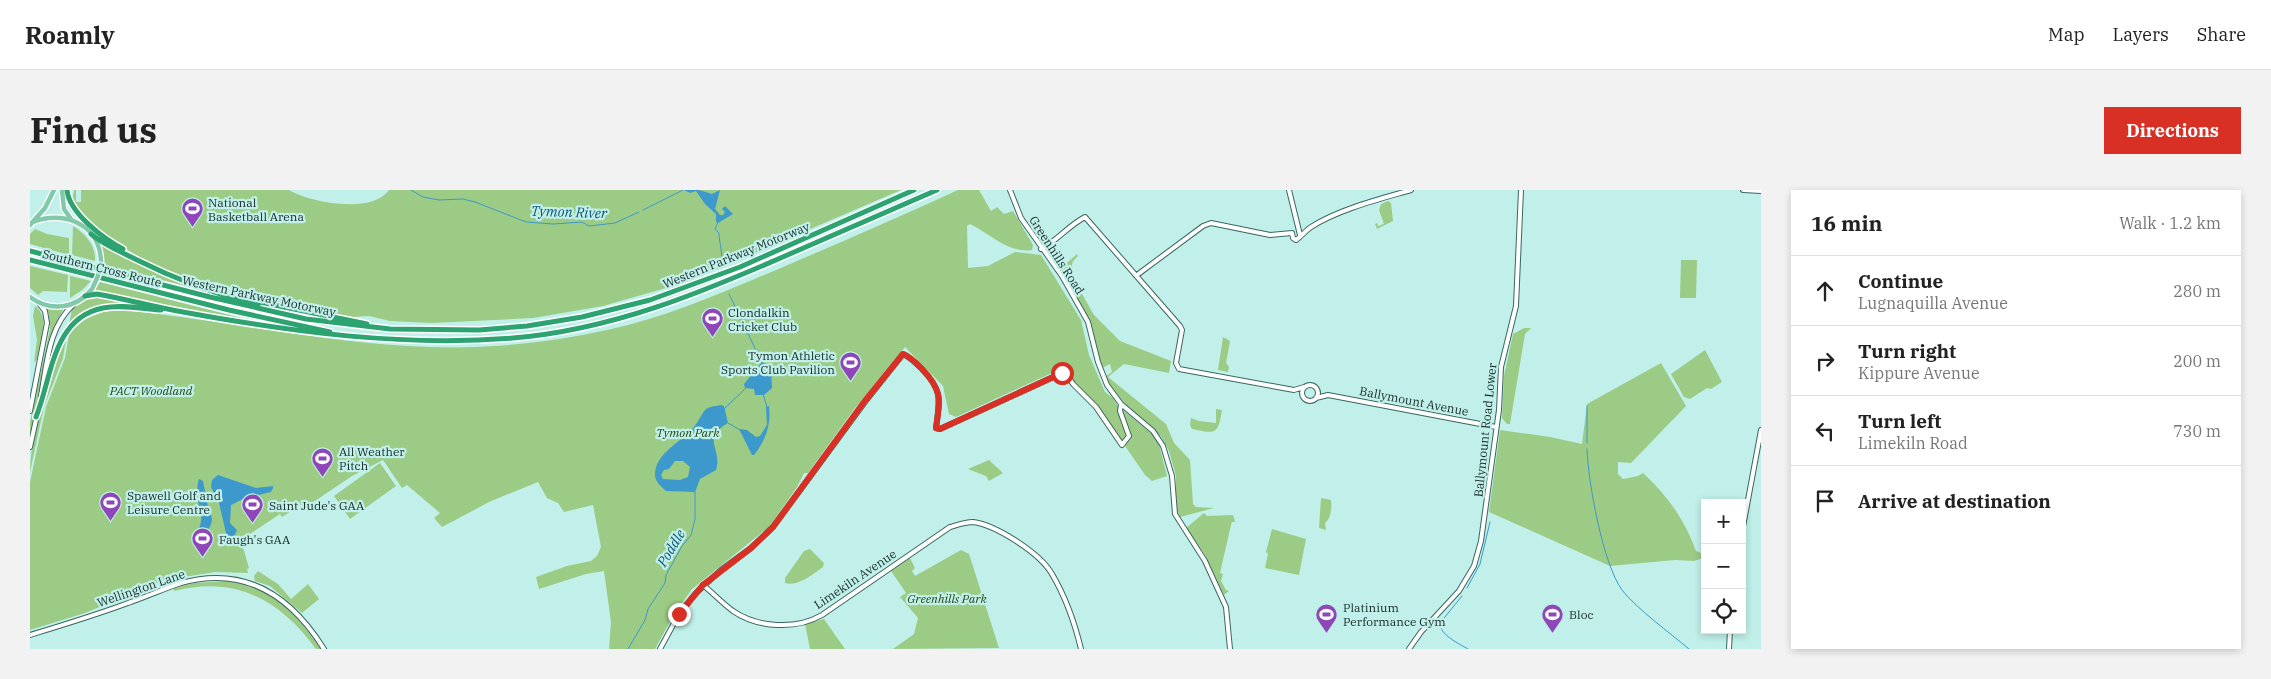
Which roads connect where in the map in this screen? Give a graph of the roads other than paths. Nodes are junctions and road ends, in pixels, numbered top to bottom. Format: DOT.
graph roads {
  1 [pos="54,190"];
  2 [pos="62,190"];
  3 [pos="67,190"];
  4 [pos="914,190"];
  5 [pos="936,190"];
  6 [pos="1010,190"];
  7 [pos="1289,190"];
  8 [pos="1411,190"];
  9 [pos="1521,190"];
  10 [pos="1744,190"];
  11 [pos="1761,191"];
  12 [pos="1295,218"];
  13 [pos="72,220"];
  14 [pos="31,224"];
  15 [pos="1311,226"];
  16 [pos="1292,233"];
  17 [pos="91,234"];
  18 [pos="1300,235"];
  19 [pos="1041,249"];
  20 [pos="30,251"];
  21 [pos="30,260"];
  22 [pos="150,266"];
  23 [pos="1137,275"];
  24 [pos="189,284"];
  25 [pos="85,296"];
  26 [pos="30,297"];
  27 [pos="38,302"];
  28 [pos="74,304"];
  29 [pos="182,312"];
  30 [pos="297,317"];
  31 [pos="390,329"];
  32 [pos="346,334"];
  33 [pos="1304,387"];
  34 [pos="1317,388"];
  35 [pos="1294,390"];
  36 [pos="1328,395"];
  37 [pos="1303,397"];
  38 [pos="1316,398"];
  39 [pos="1121,404"];
  40 [pos="30,411"];
  41 [pos="36,417"];
  42 [pos="1496,427"];
  43 [pos="1761,430"];
  44 [pos="30,447"];
  45 [pos="1746,511"];
  46 [pos="703,585"];
  47 [pos="1730,634"];
  48 [pos="30,635"];
  49 [pos="324,649"];
  50 [pos="660,649"];
  51 [pos="1081,649"];
  52 [pos="1230,649"];
  53 [pos="1409,649"];
  54 [pos="1729,649"];
  1 -- 14 [label="main road"];
  2 -- 13 [label="main road"];
  3 -- 22 [label="highway"];
  4 -- 31 [label="highway, Western Parkway Motorway"];
  5 -- 32 [label="highway, Western Parkway Motorway"];
  6 -- 19 [label="street, Greenhills Road"];
  7 -- 12 [label="street"];
  8 -- 15 [label="street"];
  9 -- 42 [label="street, Ballymount Road Lower"];
  10 -- 11 [label="street"];
  12 -- 15 [label="street"];
  12 -- 16 [label="street"];
  12 -- 18 [label="street"];
  13 -- 14 [label="main road"];
  13 -- 17 [label="main road"];
  15 -- 18 [label="street"];
  16 -- 18 [label="street"];
  16 -- 23 [label="street"];
  17 -- 22 [label="highway"];
  17 -- 25 [label="main road, bridge"];
  19 -- 23 [label="street"];
  19 -- 39 [label="street, Greenhills Road"];
  20 -- 30 [label="highway, Western Parkway Motorway"];
  21 -- 32 [label="highway, Southern Cross Route"];
  22 -- 24 [label="highway"];
  23 -- 35 [label="street"];
  24 -- 30 [label="highway"];
  24 -- 31 [label="highway"];
  25 -- 28 [label="main road"];
  25 -- 29 [label="highway"];
  26 -- 27 [label="main road"];
  27 -- 28 [label="main road"];
  27 -- 40 [label="street"];
  28 -- 41 [label="street"];
  29 -- 32 [label="highway"];
  29 -- 41 [label="highway"];
  30 -- 31 [label="highway, Western Parkway Motorway"];
  33 -- 34 [label="street"];
  33 -- 35 [label="street"];
  33 -- 37 [label="street"];
  34 -- 36 [label="street, Ballymount Avenue"];
  34 -- 38 [label="street"];
  35 -- 37 [label="street"];
  36 -- 38 [label="street, Ballymount Avenue"];
  36 -- 42 [label="street, Ballymount Avenue"];
  37 -- 38 [label="street"];
  39 -- 46 [label="street"];
  39 -- 52 [label="street, Greenhills Road"];
  41 -- 44 [label="street"];
  42 -- 53 [label="street, Ballymount Road Lower"];
  43 -- 45 [label="street"];
  46 -- 50 [label="street"];
  46 -- 51 [label="street, Limekiln Avenue"];
  47 -- 54 [label="street"];
  48 -- 49 [label="street, Wellington Lane"];
}
